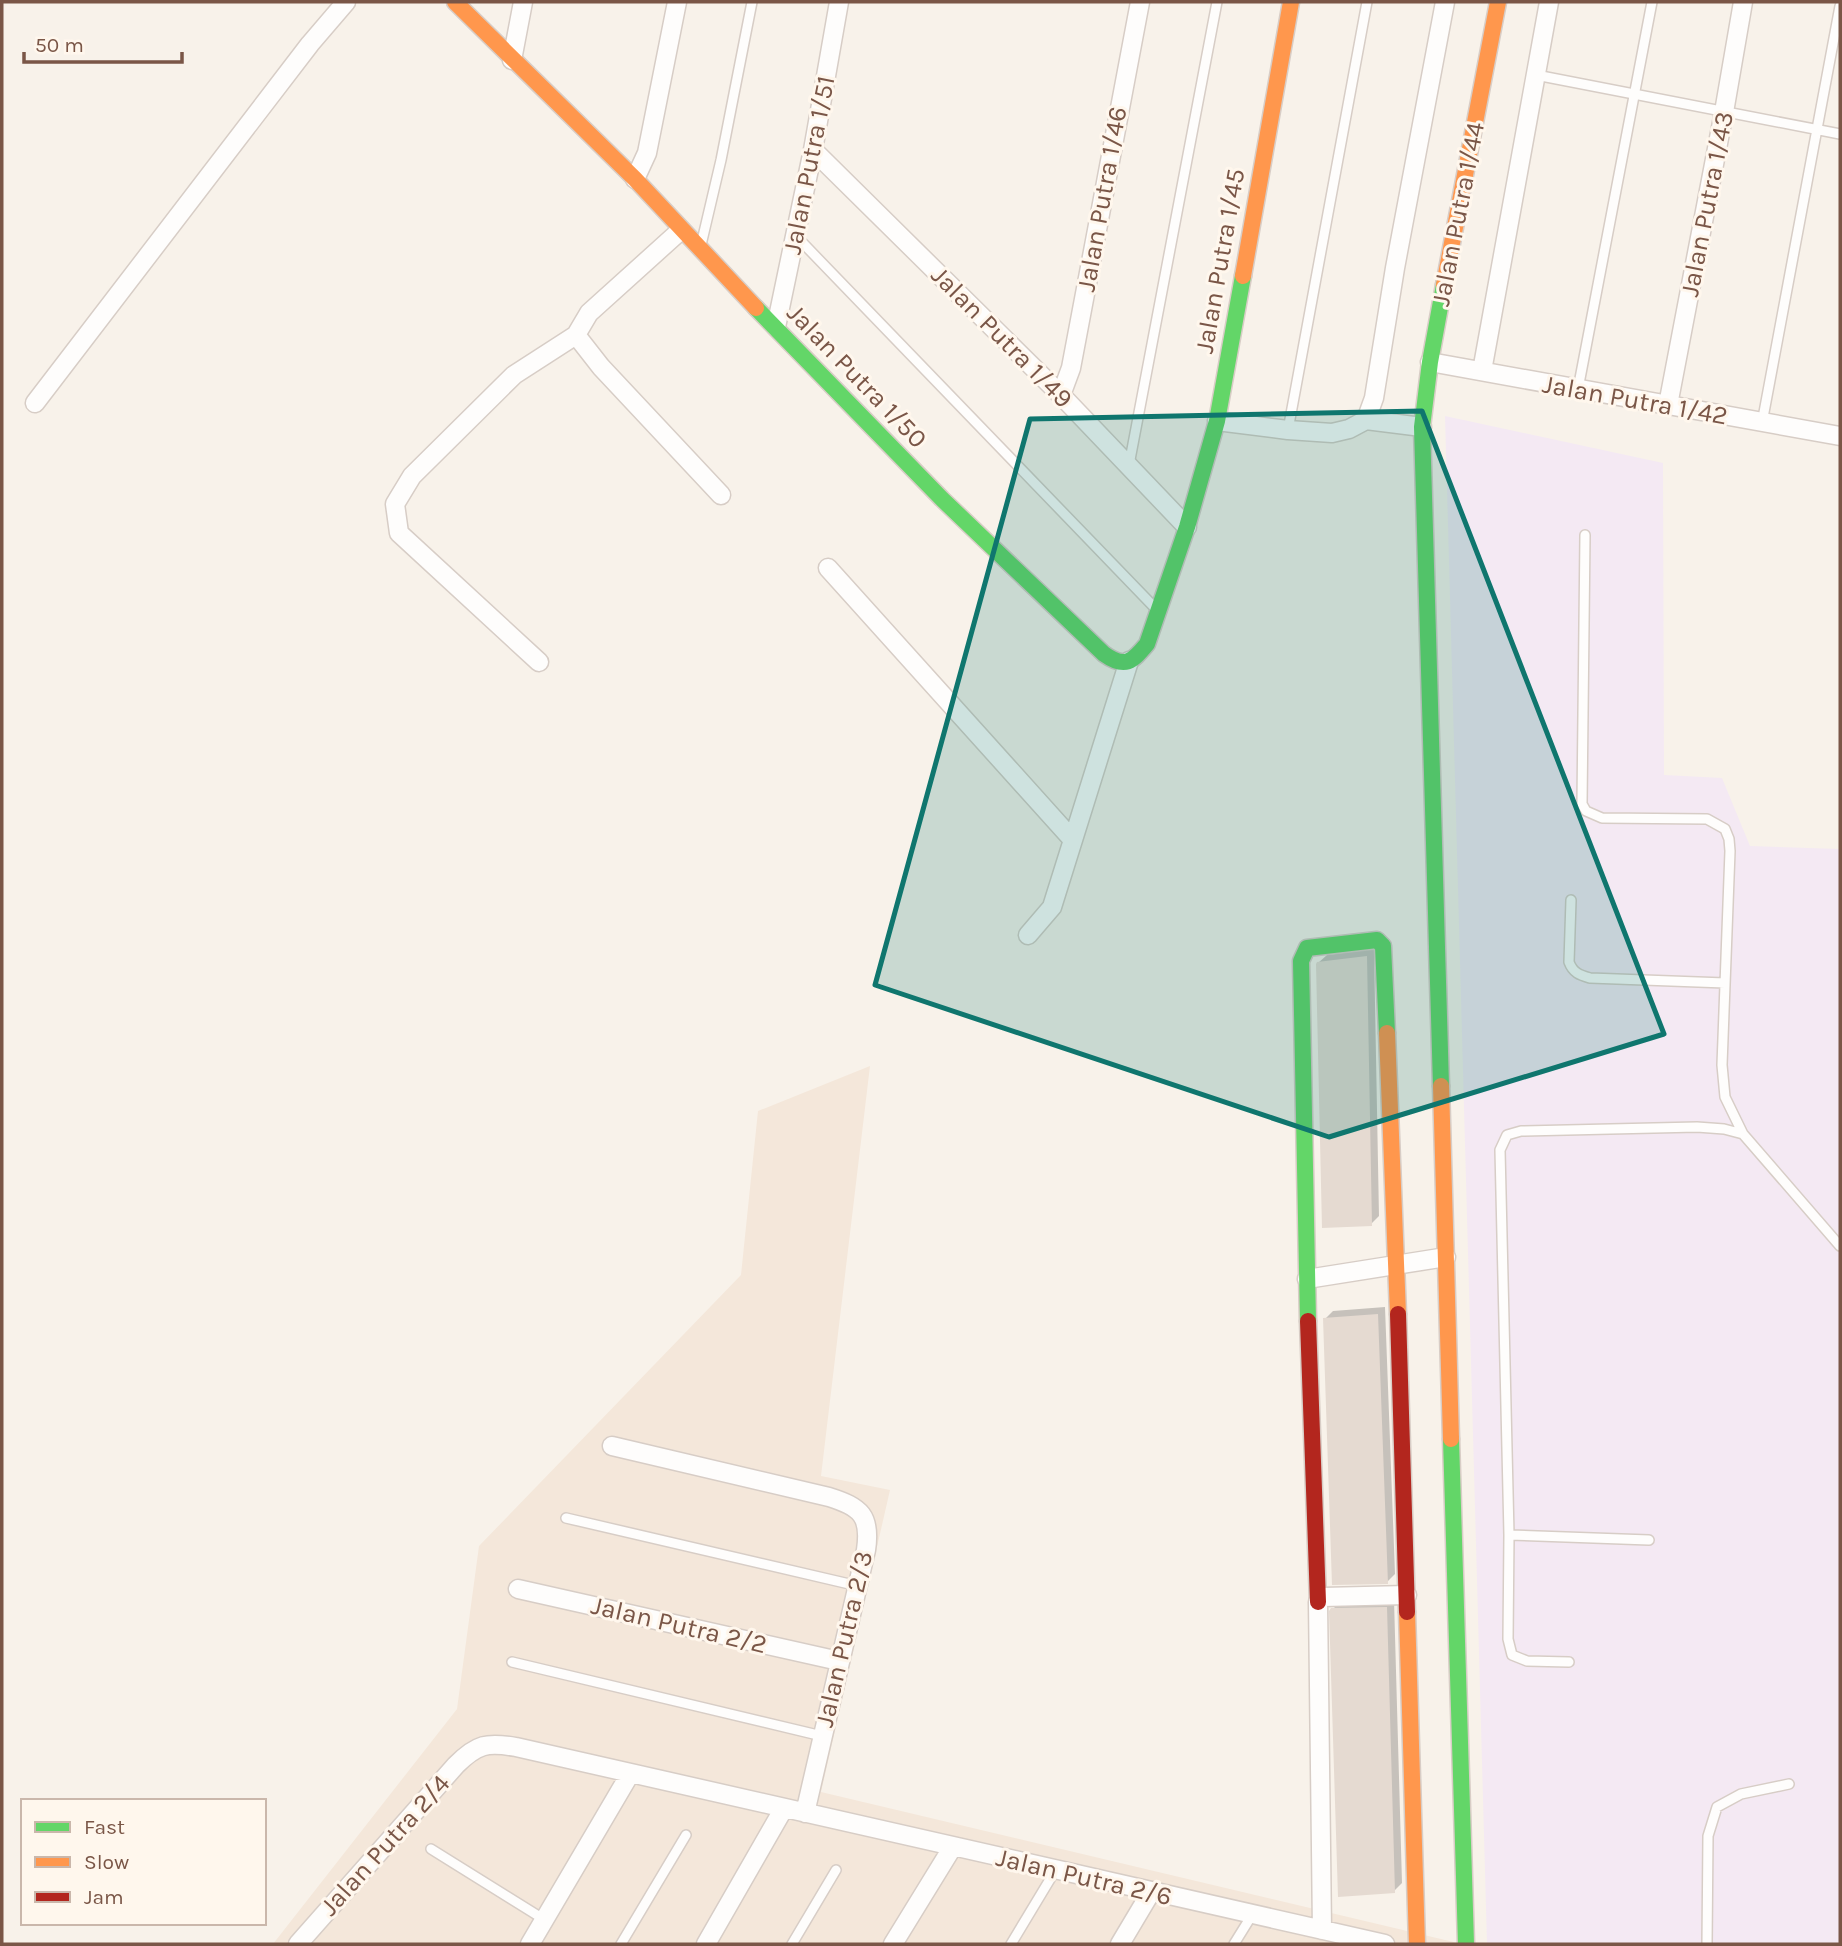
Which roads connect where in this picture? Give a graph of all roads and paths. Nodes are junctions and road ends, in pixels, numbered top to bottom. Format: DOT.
graph roads {
  1 [pos="346,2"];
  2 [pos="456,2"];
  3 [pos="523,2"];
  4 [pos="677,2"];
  5 [pos="752,2"];
  6 [pos="839,2"];
  7 [pos="1139,2"];
  8 [pos="1217,2"];
  9 [pos="1292,2"];
  10 [pos="1367,2"];
  11 [pos="1445,2"];
  12 [pos="1498,2"];
  13 [pos="1549,2"];
  14 [pos="1652,2"];
  15 [pos="1743,2"];
  16 [pos="1840,6"];
  17 [pos="512,60"];
  18 [pos="1536,75"];
  19 [pos="1634,96"];
  20 [pos="1724,113"];
  21 [pos="1817,130"];
  22 [pos="1840,134"];
  23 [pos="813,150"];
  24 [pos="635,179"];
  25 [pos="681,230"];
  26 [pos="796,236"];
  27 [pos="700,250"];
  28 [pos="776,327"];
  29 [pos="576,335"];
  30 [pos="1430,362"];
  31 [pos="1482,371"];
  32 [pos="1578,389"];
  33 [pos="1061,395"];
  34 [pos="35,404"];
  35 [pos="1668,405"];
  36 [pos="1366,420"];
  37 [pos="1217,421"];
  38 [pos="1762,423"];
  39 [pos="1422,427"];
  40 [pos="1288,430"];
  41 [pos="1840,436"];
  42 [pos="1128,466"];
  43 [pos="721,495"];
  44 [pos="1187,527"];
  45 [pos="1585,535"];
  46 [pos="828,568"];
  47 [pos="1159,612"];
  48 [pos="1129,661"];
  49 [pos="539,662"];
  50 [pos="1072,839"];
  51 [pos="1571,901"];
  52 [pos="1028,935"];
  53 [pos="1725,983"];
  54 [pos="1743,1134"];
  55 [pos="1840,1246"];
  56 [pos="1446,1257"];
  57 [pos="1396,1265"];
  58 [pos="1307,1279"];
  59 [pos="612,1446"];
  60 [pos="566,1518"];
  61 [pos="1509,1535"];
  62 [pos="1649,1540"];
  63 [pos="858,1586"];
  64 [pos="518,1589"];
  65 [pos="1407,1595"];
  66 [pos="1318,1602"];
  67 [pos="839,1661"];
  68 [pos="512,1662"];
  69 [pos="1569,1662"];
  70 [pos="822,1735"];
  71 [pos="475,1749"];
  72 [pos="631,1774"];
  73 [pos="1789,1784"];
  74 [pos="784,1808"];
  75 [pos="805,1813"];
  76 [pos="686,1835"];
  77 [pos="952,1848"];
  78 [pos="430,1849"];
  79 [pos="836,1870"];
  80 [pos="1055,1871"];
  81 [pos="1151,1892"];
  82 [pos="1252,1914"];
  83 [pos="545,1920"];
  84 [pos="1322,1930"];
  85 [pos="1354,1941"];
  86 [pos="298,1944"];
  87 [pos="530,1944"];
  88 [pos="621,1944"];
  89 [pos="706,1944"];
  90 [pos="792,1944"];
  91 [pos="893,1944"];
  92 [pos="1012,1944"];
  93 [pos="1120,1944"];
  94 [pos="1234,1944"];
  95 [pos="1385,1944"];
  96 [pos="1416,1944"];
  97 [pos="1466,1944"];
  98 [pos="1707,1944"];
  1 -- 34 [label="street"];
  2 -- 17 [label="street, Jalan Putra 1/50"];
  3 -- 17 [label="street"];
  4 -- 24 [label="street"];
  5 -- 27 [label="lane"];
  6 -- 23 [label="street, Jalan Putra 1/51"];
  7 -- 33 [label="street, Jalan Putra 1/46"];
  8 -- 42 [label="lane"];
  9 -- 37 [label="street, Jalan Putra 1/45"];
  10 -- 40 [label="lane"];
  11 -- 36 [label="street"];
  12 -- 30 [label="street, Jalan Putra 1/44"];
  13 -- 18 [label="street, Jalan Putra 1/44"];
  14 -- 19 [label="lane"];
  15 -- 20 [label="street, Jalan Putra 1/43"];
  16 -- 21 [label="lane"];
  17 -- 24 [label="street, Jalan Putra 1/50"];
  18 -- 19 [label="lane"];
  18 -- 31 [label="street, Jalan Putra 1/44"];
  19 -- 20 [label="lane"];
  19 -- 32 [label="lane"];
  20 -- 21 [label="lane"];
  20 -- 35 [label="street, Jalan Putra 1/43"];
  21 -- 22 [label="lane"];
  21 -- 38 [label="lane"];
  23 -- 26 [label="street, Jalan Putra 1/51"];
  23 -- 33 [label="street, Jalan Putra 1/49"];
  24 -- 25 [label="street, Jalan Putra 1/50"];
  25 -- 27 [label="street, Jalan Putra 1/50"];
  25 -- 29 [label="street"];
  26 -- 28 [label="street, Jalan Putra 1/51"];
  26 -- 47 [label="lane"];
  27 -- 28 [label="street, Jalan Putra 1/50"];
  28 -- 48 [label="street, Jalan Putra 1/50"];
  29 -- 43 [label="street"];
  29 -- 49 [label="street"];
  30 -- 31 [label="street, Jalan Putra 1/42"];
  30 -- 39 [label="street, Jalan Putra 1/44"];
  31 -- 32 [label="street, Jalan Putra 1/42"];
  32 -- 35 [label="street, Jalan Putra 1/42"];
  33 -- 42 [label="street, Jalan Putra 1/49"];
  35 -- 38 [label="street, Jalan Putra 1/42"];
  36 -- 39 [label="street"];
  36 -- 40 [label="street"];
  37 -- 40 [label="street"];
  37 -- 44 [label="street, Jalan Putra 1/45"];
  38 -- 41 [label="street, Jalan Putra 1/42"];
  39 -- 56 [label="street, Jalan Putra 1/44"];
  42 -- 44 [label="street, Jalan Putra 1/49"];
  44 -- 47 [label="street"];
  45 -- 53 [label="lane"];
  46 -- 50 [label="street"];
  47 -- 48 [label="street"];
  48 -- 50 [label="street"];
  50 -- 52 [label="street"];
  51 -- 53 [label="lane"];
  53 -- 54 [label="lane"];
  54 -- 55 [label="lane"];
  54 -- 61 [label="lane"];
  56 -- 57 [label="street"];
  56 -- 97 [label="street, Jalan Putra 1/44"];
  57 -- 58 [label="street"];
  57 -- 58 [label="street"];
  57 -- 65 [label="street"];
  58 -- 66 [label="street"];
  59 -- 63 [label="street, Jalan Putra 2/3"];
  60 -- 63 [label="lane"];
  61 -- 62 [label="lane"];
  61 -- 69 [label="lane"];
  63 -- 67 [label="street, Jalan Putra 2/3"];
  64 -- 67 [label="street, Jalan Putra 2/2"];
  65 -- 66 [label="street"];
  65 -- 96 [label="street"];
  66 -- 84 [label="street"];
  67 -- 70 [label="street, Jalan Putra 2/3"];
  68 -- 70 [label="lane"];
  70 -- 75 [label="street, Jalan Putra 2/3"];
  71 -- 72 [label="street, Jalan Putra 2/6"];
  71 -- 86 [label="street, Jalan Putra 2/4"];
  72 -- 74 [label="street, Jalan Putra 2/6"];
  72 -- 83 [label="street"];
  73 -- 98 [label="lane"];
  74 -- 75 [label="street, Jalan Putra 2/6"];
  74 -- 89 [label="street"];
  75 -- 77 [label="street, Jalan Putra 2/6"];
  76 -- 88 [label="lane"];
  77 -- 80 [label="street, Jalan Putra 2/6"];
  77 -- 91 [label="street"];
  78 -- 83 [label="lane"];
  79 -- 90 [label="lane"];
  80 -- 81 [label="street, Jalan Putra 2/6"];
  80 -- 92 [label="lane"];
  81 -- 82 [label="street, Jalan Putra 2/6"];
  81 -- 93 [label="street"];
  82 -- 84 [label="street, Jalan Putra 2/6"];
  82 -- 94 [label="lane"];
  83 -- 87 [label="street"];
  84 -- 85 [label="street, Jalan Putra 2/6"];
  85 -- 95 [label="street, Jalan Putra 2/6"];
}
